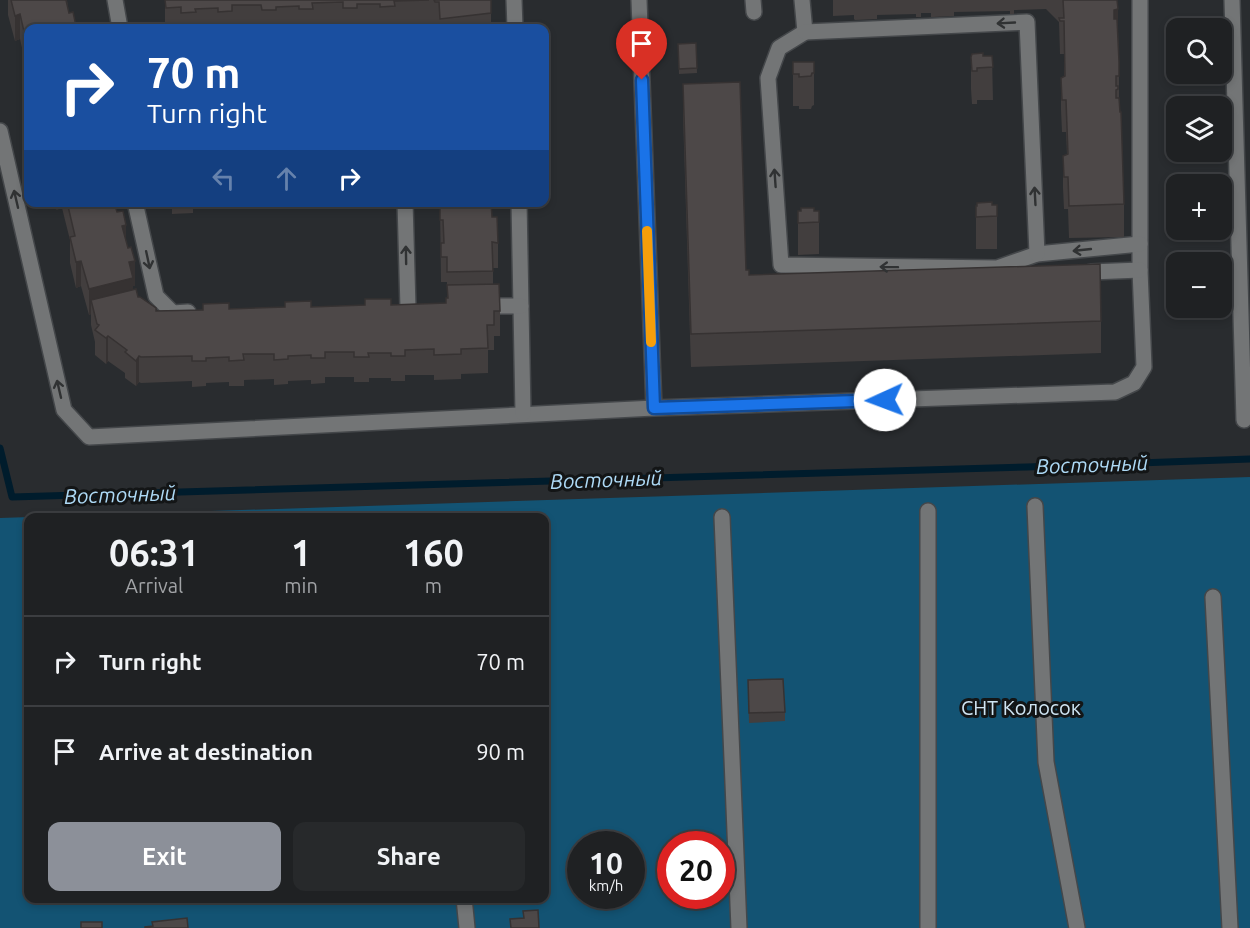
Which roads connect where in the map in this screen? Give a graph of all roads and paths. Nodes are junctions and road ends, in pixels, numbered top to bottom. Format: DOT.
graph roads {
  1 [pos="115,0"];
  2 [pos="514,0"];
  3 [pos="639,0"];
  4 [pos="802,0"];
  5 [pos="1140,0"];
  6 [pos="1232,0"];
  7 [pos="119,24"];
  8 [pos="515,24"];
  9 [pos="805,32"];
  10 [pos="0,130"];
  11 [pos="136,207"];
  12 [pos="405,207"];
  13 [pos="519,207"];
  14 [pos="1140,244"];
  15 [pos="1037,254"];
  16 [pos="1140,270"];
  17 [pos="1091,272"];
  18 [pos="498,306"];
  19 [pos="521,306"];
  20 [pos="427,308"];
  21 [pos="208,312"];
  22 [pos="654,408"];
  23 [pos="523,413"];
  24 [pos="1244,420"];
  25 [pos="1035,506"];
  26 [pos="927,511"];
  27 [pos="722,517"];
  28 [pos="1213,597"];
  29 [pos="465,903"];
  30 [pos="467,928"];
  31 [pos="739,928"];
  32 [pos="928,928"];
  33 [pos="1077,928"];
  34 [pos="1230,928"];
  1 -- 7 [label="street"];
  2 -- 8 [label="street"];
  3 -- 22 [label="street"];
  4 -- 9 [label="street"];
  5 -- 14 [label="street"];
  6 -- 24 [label="street"];
  15 -- 9 [label="street, one-way"];
  15 -- 9 [label="street, one-way"];
  23 -- 10 [label="street, one-way"];
  11 -- 21 [label="street, one-way"];
  20 -- 12 [label="street, one-way"];
  13 -- 19 [label="street"];
  14 -- 15 [label="street, one-way"];
  14 -- 16 [label="street"];
  16 -- 17 [label="street"];
  16 -- 22 [label="street"];
  18 -- 19 [label="street"];
  19 -- 23 [label="street"];
  22 -- 23 [label="street"];
  25 -- 33 [label="street"];
  26 -- 32 [label="street"];
  27 -- 31 [label="street"];
  28 -- 34 [label="street"];
  29 -- 30 [label="street"];
}
